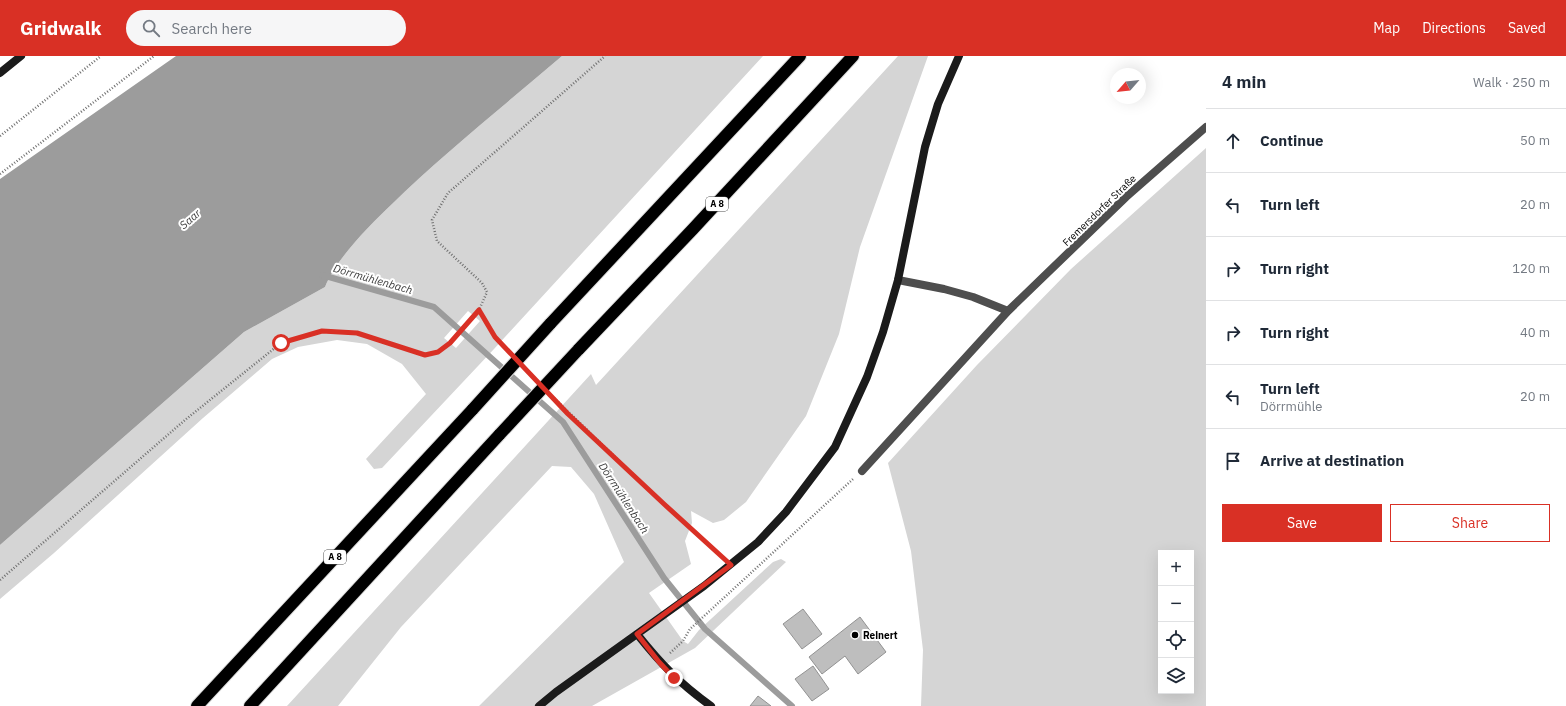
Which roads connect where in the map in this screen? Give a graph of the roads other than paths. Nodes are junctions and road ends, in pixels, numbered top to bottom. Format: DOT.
graph roads {
  1 [pos="21,56"];
  2 [pos="800,56"];
  3 [pos="854,56"];
  4 [pos="959,56"];
  5 [pos="0,73"];
  6 [pos="1206,126"];
  7 [pos="898,280"];
  8 [pos="1008,311"];
  9 [pos="862,471"];
  10 [pos="637,634"];
  11 [pos="197,706"];
  12 [pos="250,706"];
  13 [pos="539,706"];
  14 [pos="711,706"];
  1 -- 5 [label="main road"];
  2 -- 11 [label="highway, A 8, bridge"];
  3 -- 12 [label="highway, A 8, bridge"];
  4 -- 7 [label="main road"];
  6 -- 8 [label="street, Fremersdorfer Straße"];
  7 -- 8 [label="street"];
  7 -- 10 [label="main road"];
  8 -- 9 [label="street, Fremersdorfer Straße"];
  10 -- 13 [label="main road"];
  10 -- 14 [label="main road"];
}
